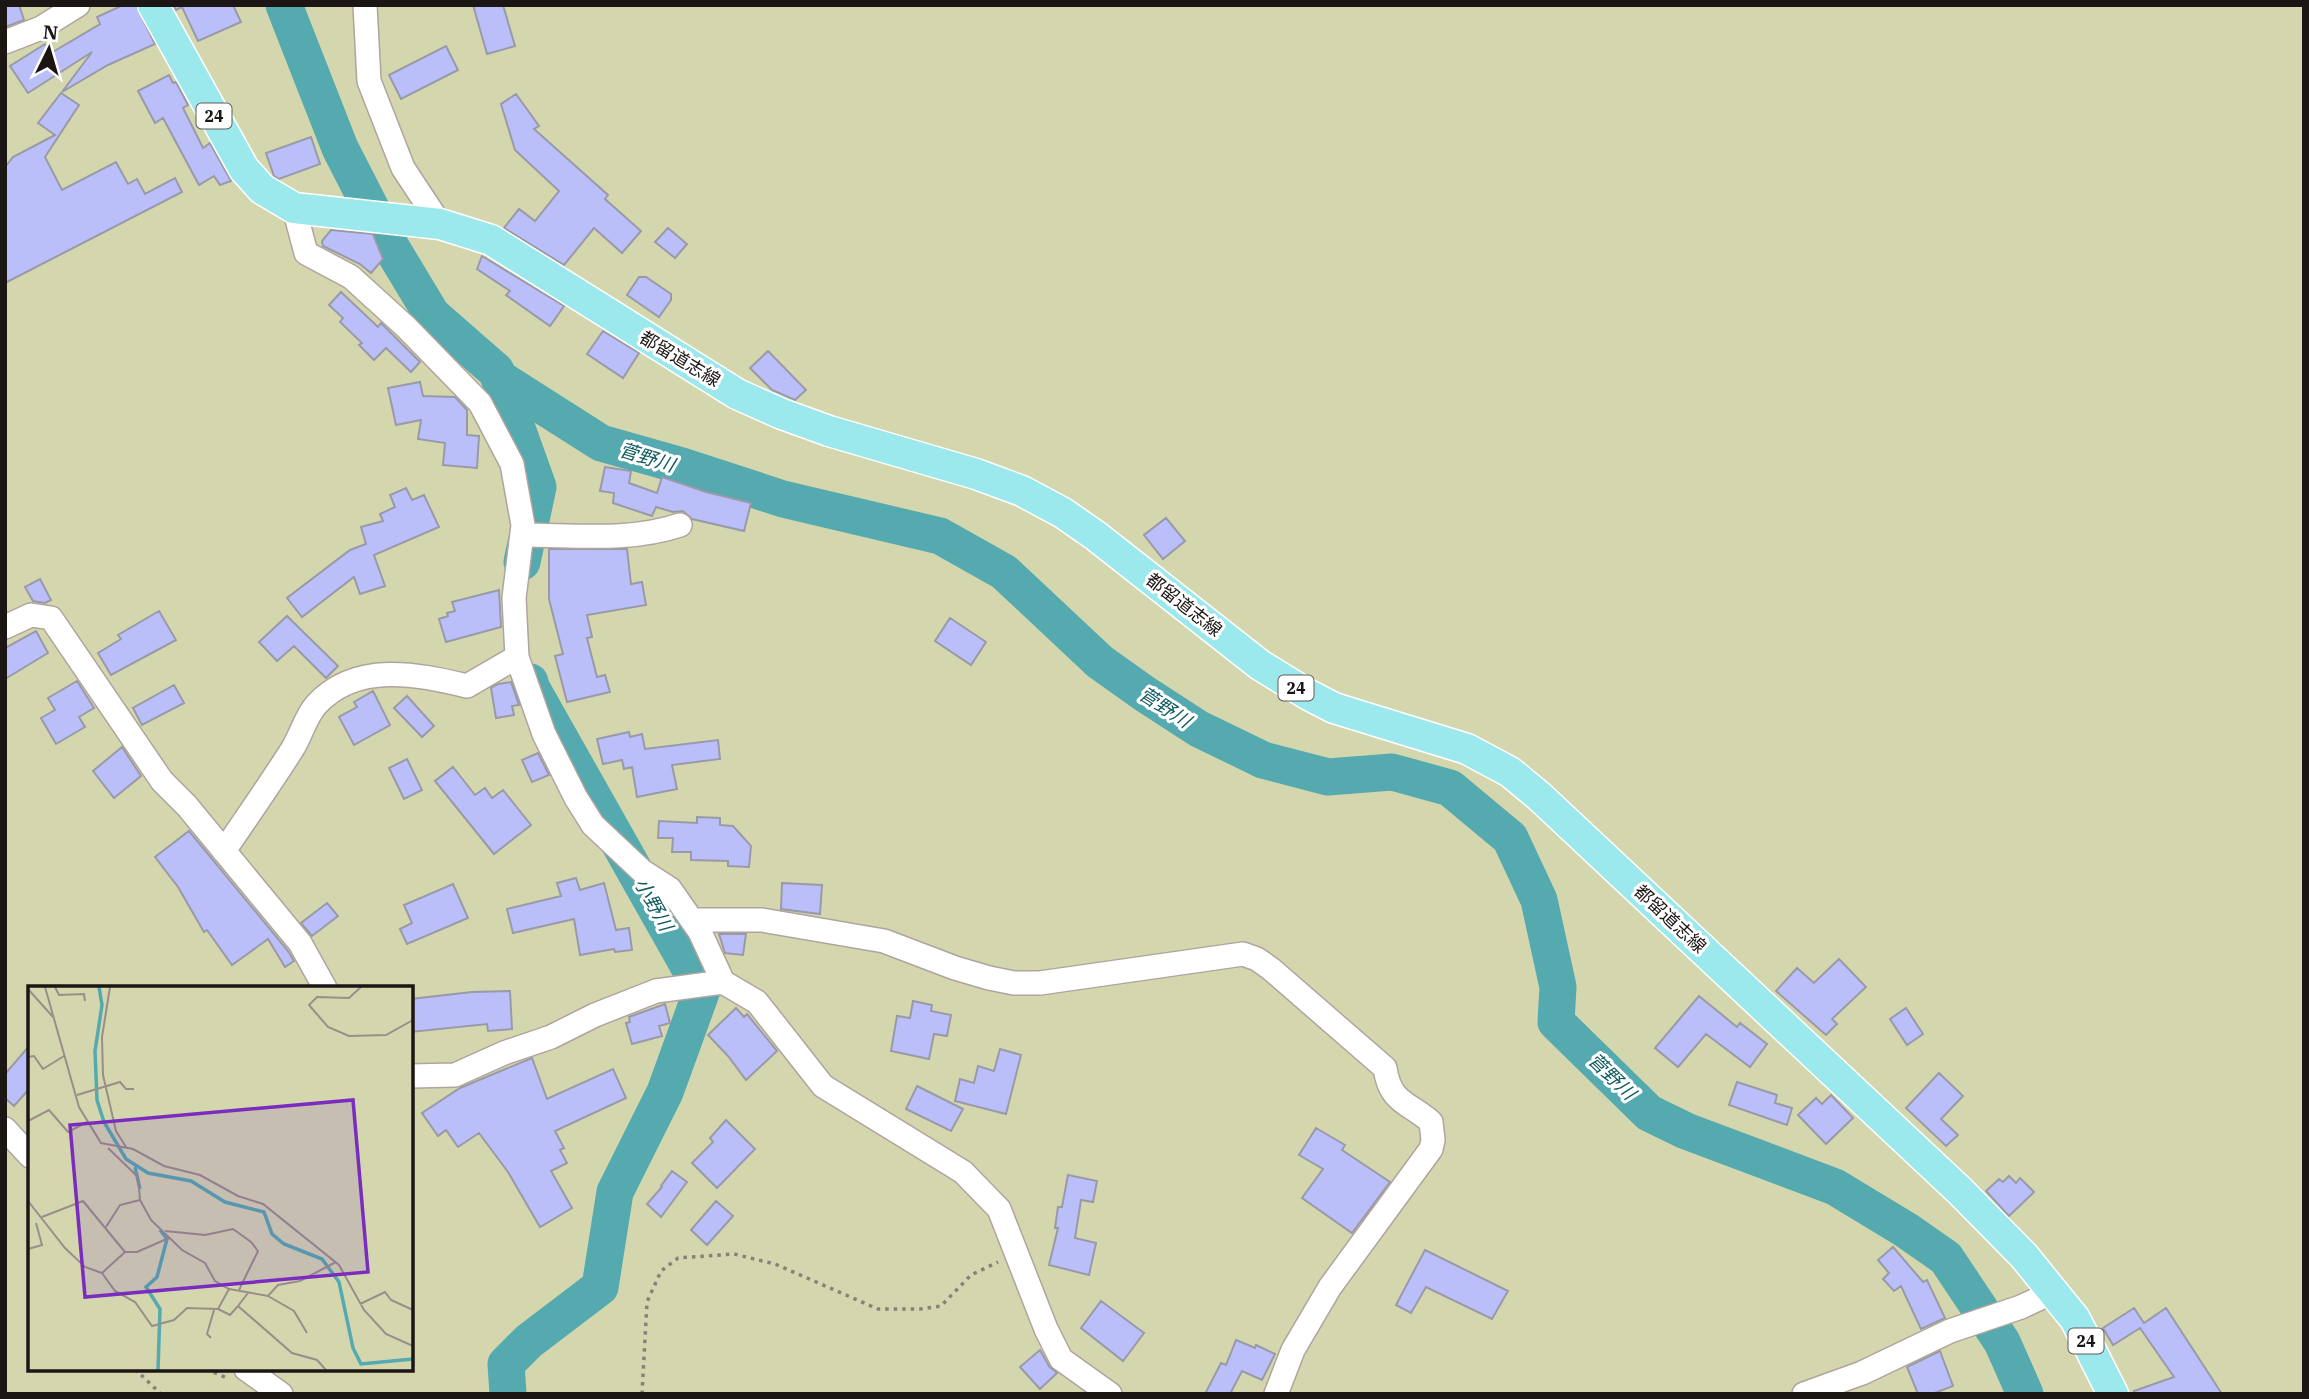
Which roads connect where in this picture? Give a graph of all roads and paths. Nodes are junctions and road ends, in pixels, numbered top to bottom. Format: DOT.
graph roads {
  1 [pos="78,5"];
  2 [pos="153,5"];
  3 [pos="365,5"];
  4 [pos="5,43"];
  5 [pos="294,208"];
  6 [pos="440,224"];
  7 [pos="680,525"];
  8 [pos="522,536"];
  9 [pos="5,627"];
  10 [pos="517,657"];
  11 [pos="224,851"];
  12 [pos="693,920"];
  13 [pos="723,982"];
  14 [pos="324,986"];
  15 [pos="413,1076"];
  16 [pos="5,1129"];
  17 [pos="28,1154"];
  18 [pos="1017,1255"];
  19 [pos="2053,1292"];
  20 [pos="137,1371"];
  21 [pos="249,1371"];
  22 [pos="161,1394"];
  23 [pos="281,1394"];
  24 [pos="642,1394"];
  25 [pos="1110,1394"];
  26 [pos="1276,1394"];
  27 [pos="1804,1394"];
  28 [pos="2113,1394"];
  1 -- 4 [label="street"];
  2 -- 5 [label="main road, 都留道志線 / 24"];
  3 -- 6 [label="street"];
  5 -- 6 [label="main road, 都留道志線 / 24"];
  5 -- 8 [label="street"];
  6 -- 19 [label="main road, 都留道志線 / 24"];
  7 -- 8 [label="street"];
  8 -- 10 [label="street"];
  9 -- 11 [label="street"];
  10 -- 11 [label="street"];
  10 -- 12 [label="street"];
  11 -- 14 [label="street"];
  12 -- 13 [label="street"];
  12 -- 26 [label="street"];
  13 -- 15 [label="street"];
  13 -- 18 [label="street"];
  16 -- 17 [label="street"];
  18 -- 24 [label="path"];
  18 -- 25 [label="street"];
  19 -- 27 [label="street"];
  19 -- 28 [label="main road, 都留道志線 / 24"];
  20 -- 22 [label="path"];
  21 -- 23 [label="street"];
}
